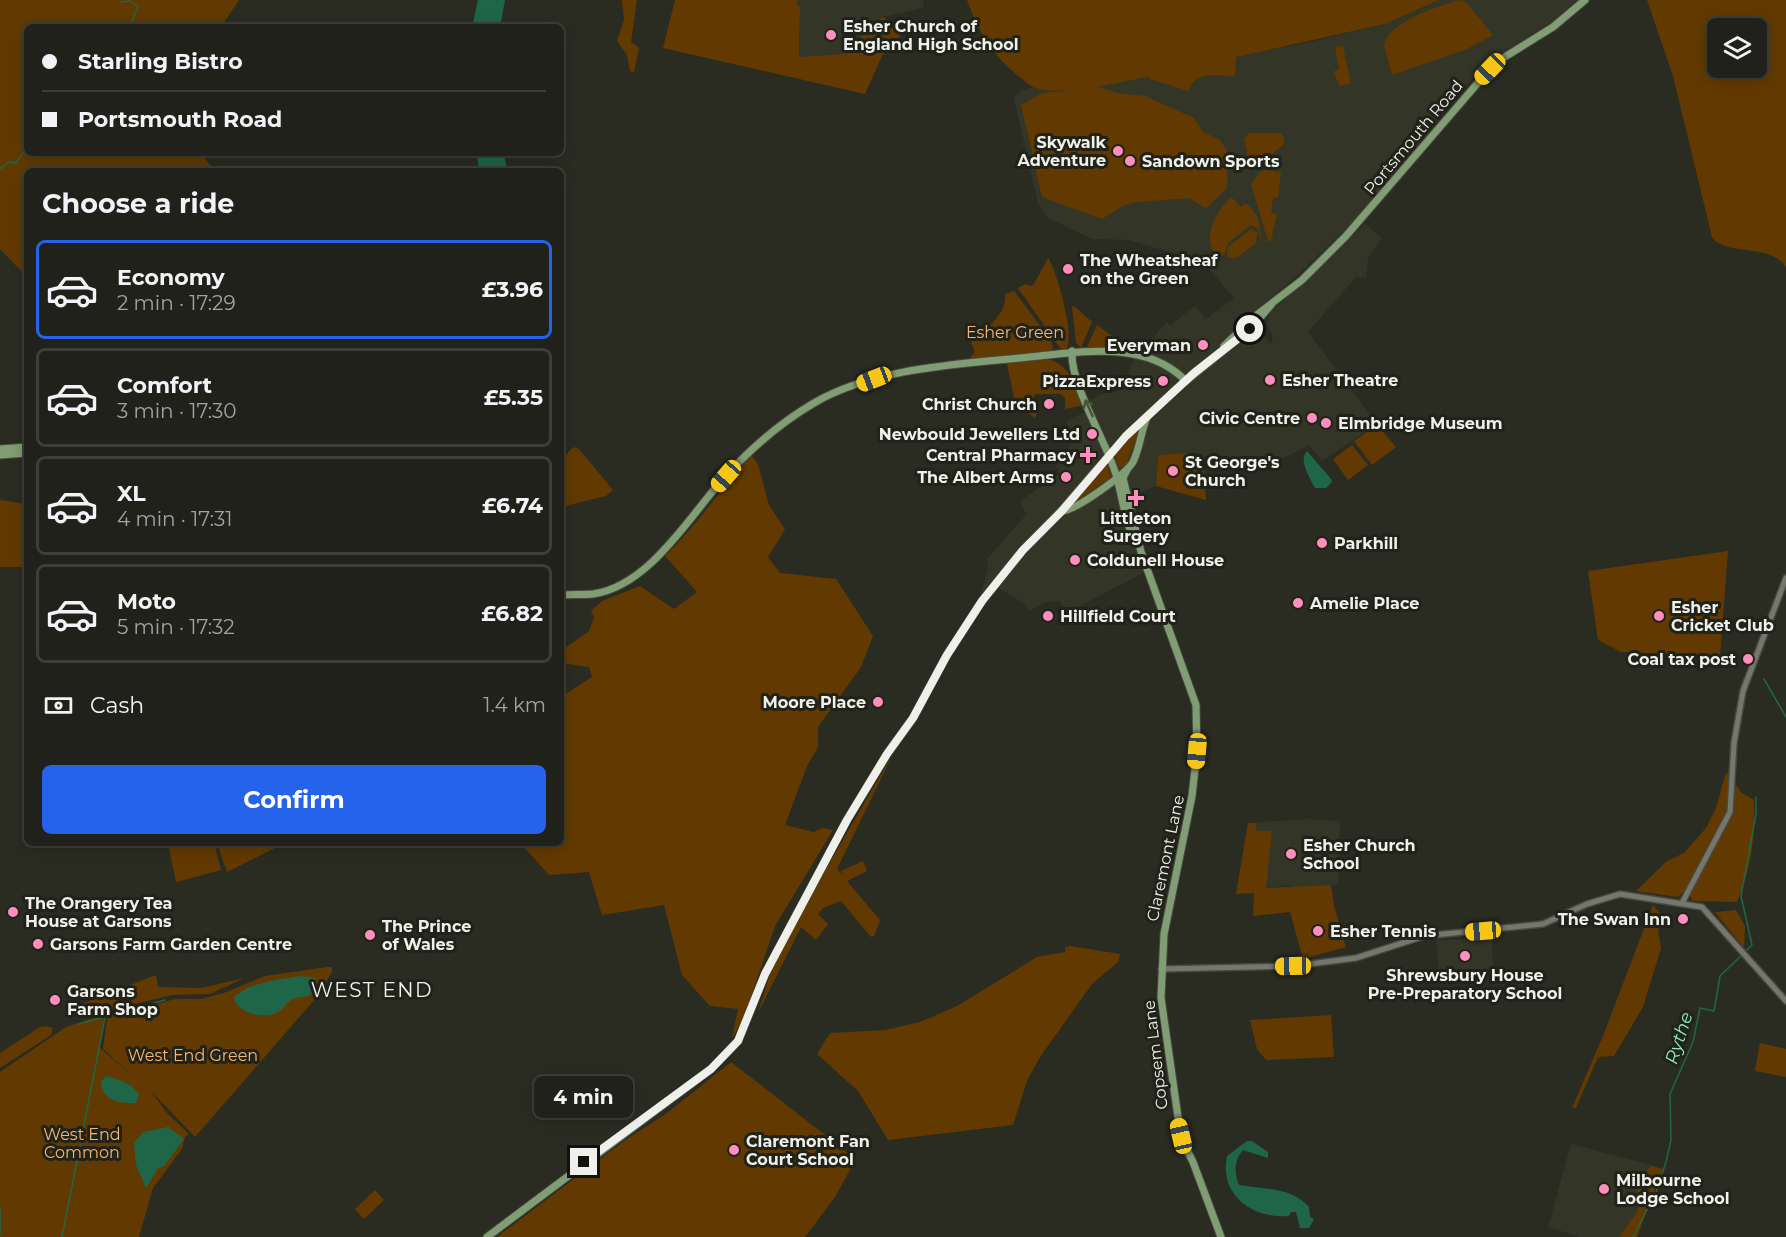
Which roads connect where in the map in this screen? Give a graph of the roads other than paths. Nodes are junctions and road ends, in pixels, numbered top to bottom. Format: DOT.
graph roads {
  1 [pos="1586,0"];
  2 [pos="1072,351"];
  3 [pos="1083,351"];
  4 [pos="1058,354"];
  5 [pos="1074,368"];
  6 [pos="1172,369"];
  7 [pos="1194,373"];
  8 [pos="1183,382"];
  9 [pos="1148,414"];
  10 [pos="24,447"];
  11 [pos="0,449"];
  12 [pos="24,453"];
  13 [pos="1109,454"];
  14 [pos="0,455"];
  15 [pos="1127,470"];
  16 [pos="1117,477"];
  17 [pos="1061,512"];
  18 [pos="1139,546"];
  19 [pos="1786,578"];
  20 [pos="564,595"];
  21 [pos="1682,903"];
  22 [pos="1161,969"];
  23 [pos="1786,1001"];
  24 [pos="487,1237"];
  25 [pos="1221,1237"];
  1 -- 7 [label="main road, Portsmouth Road"];
  2 -- 3 [label="main road"];
  2 -- 4 [label="main road"];
  2 -- 5 [label="main road"];
  3 -- 5 [label="main road"];
  3 -- 6 [label="main road"];
  4 -- 5 [label="main road"];
  4 -- 20 [label="main road"];
  13 -- 5 [label="main road, Claremont Lane, one-way"];
  6 -- 7 [label="main road"];
  6 -- 8 [label="main road"];
  7 -- 8 [label="main road, Portsmouth Road"];
  8 -- 9 [label="main road, Portsmouth Road"];
  9 -- 13 [label="main road, Portsmouth Road"];
  9 -- 15 [label="main road"];
  10 -- 11 [label="main road"];
  12 -- 14 [label="main road"];
  13 -- 16 [label="main road, Claremont Lane"];
  13 -- 17 [label="main road, Portsmouth Road"];
  15 -- 16 [label="main road"];
  15 -- 18 [label="main road, Claremont Lane"];
  16 -- 17 [label="main road"];
  16 -- 18 [label="main road, Claremont Lane"];
  17 -- 24 [label="main road"];
  18 -- 22 [label="main road, Claremont Lane"];
  19 -- 21 [label="street"];
  21 -- 22 [label="street"];
  21 -- 23 [label="street"];
  22 -- 25 [label="main road, Copsem Lane"];
}
